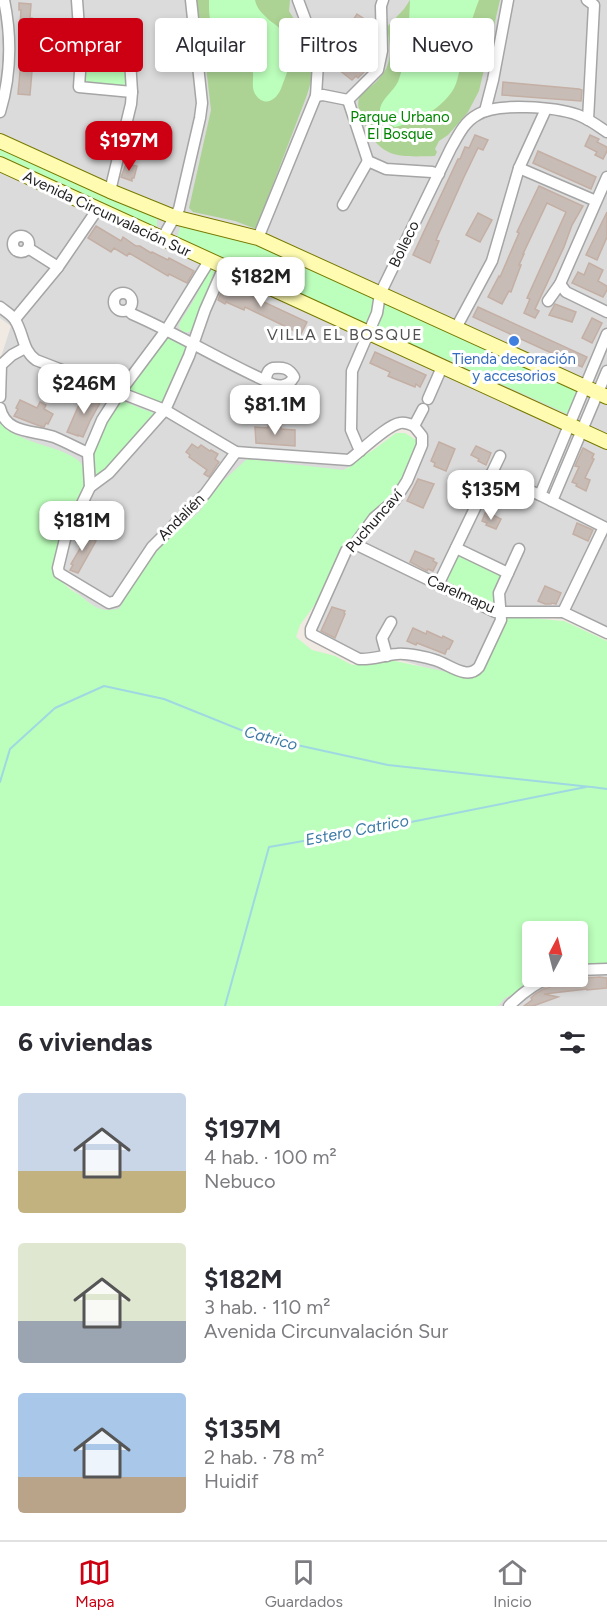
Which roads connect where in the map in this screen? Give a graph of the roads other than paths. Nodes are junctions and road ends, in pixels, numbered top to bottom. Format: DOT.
graph roads {
  1 [pos="4,0"];
  2 [pos="76,0"];
  3 [pos="191,0"];
  4 [pos="298,0"];
  5 [pos="383,0"];
  6 [pos="508,0"];
  7 [pos="587,0"];
  8 [pos="78,18"];
  9 [pos="80,72"];
  10 [pos="131,72"];
  11 [pos="132,92"];
  12 [pos="316,96"];
  13 [pos="348,100"];
  14 [pos="546,109"];
  15 [pos="485,111"];
  16 [pos="0,112"];
  17 [pos="588,120"];
  18 [pos="607,132"];
  19 [pos="0,141"];
  20 [pos="368,161"];
  21 [pos="0,164"];
  22 [pos="519,168"];
  23 [pos="439,174"];
  24 [pos="607,177"];
  25 [pos="111,191"];
  26 [pos="596,201"];
  27 [pos="343,205"];
  28 [pos="97,210"];
  29 [pos="174,217"];
  30 [pos="258,238"];
  31 [pos="162,239"];
  32 [pos="28,248"];
  33 [pos="209,261"];
  34 [pos="58,267"];
  35 [pos="224,267"];
  36 [pos="560,284"];
  37 [pos="380,294"];
  38 [pos="548,301"];
  39 [pos="0,307"];
  40 [pos="128,310"];
  41 [pos="607,312"];
  42 [pos="15,319"];
  43 [pos="456,328"];
  44 [pos="167,329"];
  45 [pos="369,333"];
  46 [pos="607,334"];
  47 [pos="193,343"];
  48 [pos="605,347"];
  49 [pos="25,348"];
  50 [pos="442,367"];
  51 [pos="607,371"];
  52 [pos="266,381"];
  53 [pos="120,392"];
  54 [pos="597,392"];
  55 [pos="0,397"];
  56 [pos="0,408"];
  57 [pos="165,410"];
  58 [pos="414,426"];
  59 [pos="576,427"];
  60 [pos="607,442"];
  61 [pos="360,451"];
  62 [pos="236,452"];
  63 [pos="88,453"];
  64 [pos="500,456"];
  65 [pos="491,474"];
  66 [pos="90,487"];
  67 [pos="540,495"];
  68 [pos="552,501"];
  69 [pos="605,526"];
  70 [pos="355,544"];
  71 [pos="456,548"];
  72 [pos="519,549"];
  73 [pos="508,573"];
  74 [pos="438,585"];
  75 [pos="501,612"];
  76 [pos="563,612"];
  77 [pos="391,622"];
  78 [pos="607,633"];
  79 [pos="387,656"];
  80 [pos="607,969"];
  81 [pos="588,970"];
  82 [pos="531,987"];
  83 [pos="508,1006"];
  1 -- 16 [label="street"];
  2 -- 8 [label="street"];
  3 -- 29 [label="street"];
  4 -- 12 [label="street"];
  5 -- 13 [label="street"];
  6 -- 15 [label="street"];
  7 -- 17 [label="street"];
  9 -- 11 [label="street"];
  10 -- 11 [label="street"];
  11 -- 25 [label="street"];
  12 -- 13 [label="street"];
  12 -- 30 [label="street"];
  13 -- 20 [label="street"];
  14 -- 15 [label="street"];
  14 -- 17 [label="street"];
  14 -- 22 [label="street"];
  15 -- 23 [label="street, Bolleco"];
  17 -- 18 [label="street"];
  19 -- 25 [label="main road, Avenida Circunvalación Sur"];
  20 -- 23 [label="street"];
  20 -- 27 [label="street"];
  21 -- 28 [label="main road, Avenida Circunvalación Sur"];
  22 -- 26 [label="street"];
  22 -- 43 [label="street"];
  23 -- 37 [label="street, Bolleco"];
  24 -- 26 [label="street"];
  25 -- 29 [label="main road, Avenida Circunvalación Sur"];
  26 -- 36 [label="street"];
  28 -- 31 [label="main road, Avenida Circunvalación Sur"];
  28 -- 34 [label="street"];
  29 -- 30 [label="main road, Avenida Circunvalación Sur"];
  29 -- 31 [label="street"];
  30 -- 37 [label="main road, Avenida Circunvalación Sur"];
  31 -- 33 [label="main road, Avenida Circunvalación Sur"];
  32 -- 34 [label="street"];
  33 -- 35 [label="main road, Avenida Circunvalación Sur"];
  33 -- 44 [label="street, Andalién"];
  34 -- 42 [label="street"];
  35 -- 45 [label="main road, Avenida Circunvalación Sur"];
  35 -- 47 [label="street, Andalién"];
  36 -- 38 [label="street"];
  36 -- 41 [label="street"];
  37 -- 43 [label="main road, Avenida Circunvalación Sur"];
  37 -- 45 [label="street, Bolleco"];
  39 -- 42 [label="street"];
  40 -- 44 [label="street"];
  42 -- 49 [label="street"];
  43 -- 54 [label="main road, Avenida Circunvalación Sur"];
  44 -- 47 [label="street"];
  44 -- 53 [label="street, Andalién"];
  45 -- 50 [label="main road, Avenida Circunvalación Sur"];
  45 -- 61 [label="street, Bolleco"];
  46 -- 48 [label="street"];
  47 -- 52 [label="street"];
  47 -- 57 [label="street, Andalién"];
  48 -- 54 [label="street"];
  49 -- 53 [label="street"];
  49 -- 55 [label="street"];
  50 -- 58 [label="street"];
  50 -- 59 [label="main road, Avenida Circunvalación Sur"];
  51 -- 54 [label="street"];
  53 -- 57 [label="street"];
  53 -- 63 [label="street, Andalién"];
  54 -- 59 [label="street"];
  56 -- 63 [label="street"];
  57 -- 62 [label="street"];
  57 -- 66 [label="street, Andalién"];
  58 -- 61 [label="street"];
  58 -- 70 [label="street, Puchuncaví"];
  59 -- 60 [label="main road, Avenida Circunvalación Sur"];
  59 -- 67 [label="street"];
  59 -- 68 [label="street"];
  61 -- 62 [label="street"];
  62 -- 66 [label="street, Andalién"];
  63 -- 66 [label="street, Andalién"];
  64 -- 65 [label="street"];
  65 -- 67 [label="street"];
  65 -- 71 [label="street"];
  67 -- 68 [label="street"];
  68 -- 69 [label="street"];
  69 -- 76 [label="street"];
  70 -- 74 [label="street, Carelmapu"];
  70 -- 79 [label="street, Puchuncaví"];
  71 -- 73 [label="street"];
  71 -- 74 [label="street"];
  72 -- 73 [label="street"];
  73 -- 75 [label="street"];
  74 -- 75 [label="street, Carelmapu"];
  75 -- 76 [label="street, Carelmapu"];
  75 -- 79 [label="street"];
  76 -- 78 [label="street, Carelmapu"];
  77 -- 79 [label="street"];
  80 -- 81 [label="street"];
  82 -- 83 [label="street"];
}
